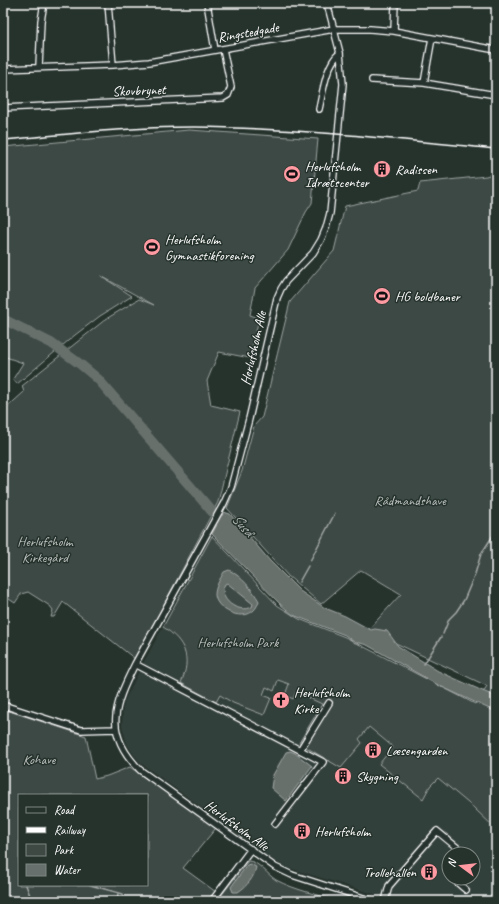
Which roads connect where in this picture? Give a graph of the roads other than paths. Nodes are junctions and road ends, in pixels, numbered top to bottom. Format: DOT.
graph roads {
  1 [pos="44,3"];
  2 [pos="108,3"];
  3 [pos="207,3"];
  4 [pos="327,3"];
  5 [pos="395,3"];
  6 [pos="334,29"];
  7 [pos="394,31"];
  8 [pos="432,38"];
  9 [pos="223,49"];
  10 [pos="215,50"];
  11 [pos="496,50"];
  12 [pos="340,53"];
  13 [pos="113,65"];
  14 [pos="39,68"];
  15 [pos="3,69"];
  16 [pos="372,80"];
  17 [pos="424,83"];
  18 [pos="496,95"];
  19 [pos="3,108"];
  20 [pos="319,109"];
  21 [pos="135,664"];
  22 [pos="329,703"];
  23 [pos="3,705"];
  24 [pos="116,729"];
  25 [pos="300,750"];
  26 [pos="275,824"];
  27 [pos="455,846"];
  28 [pos="251,849"];
  29 [pos="461,886"];
  30 [pos="466,890"];
  31 [pos="212,901"];
  32 [pos="373,901"];
  33 [pos="385,901"];
  1 -- 14 [label="street"];
  2 -- 13 [label="street"];
  3 -- 10 [label="street"];
  4 -- 6 [label="street, Herlufsholm Alle"];
  5 -- 7 [label="street"];
  6 -- 7 [label="street, Ringstedgade"];
  6 -- 9 [label="street, Ringstedgade"];
  6 -- 12 [label="street, Herlufsholm Alle"];
  7 -- 8 [label="street, Ringstedgade"];
  8 -- 11 [label="street, Ringstedgade"];
  8 -- 17 [label="street"];
  9 -- 10 [label="street, Ringstedgade"];
  9 -- 19 [label="street, Skovbrynet"];
  10 -- 13 [label="street, Ringstedgade"];
  12 -- 20 [label="street"];
  12 -- 21 [label="street, Herlufsholm Alle"];
  13 -- 14 [label="street, Ringstedgade"];
  14 -- 15 [label="street, Ringstedgade"];
  16 -- 17 [label="street"];
  17 -- 18 [label="street"];
  21 -- 24 [label="street, Herlufsholm Alle"];
  21 -- 25 [label="street, Herlufsholm Alle"];
  22 -- 25 [label="street"];
  23 -- 24 [label="street"];
  24 -- 28 [label="street, Herlufsholm Alle"];
  25 -- 26 [label="street, Herlufsholm Alle"];
  27 -- 33 [label="street"];
  28 -- 31 [label="street"];
  28 -- 32 [label="street, Herlufsholm Alle"];
  29 -- 30 [label="street"];
}
